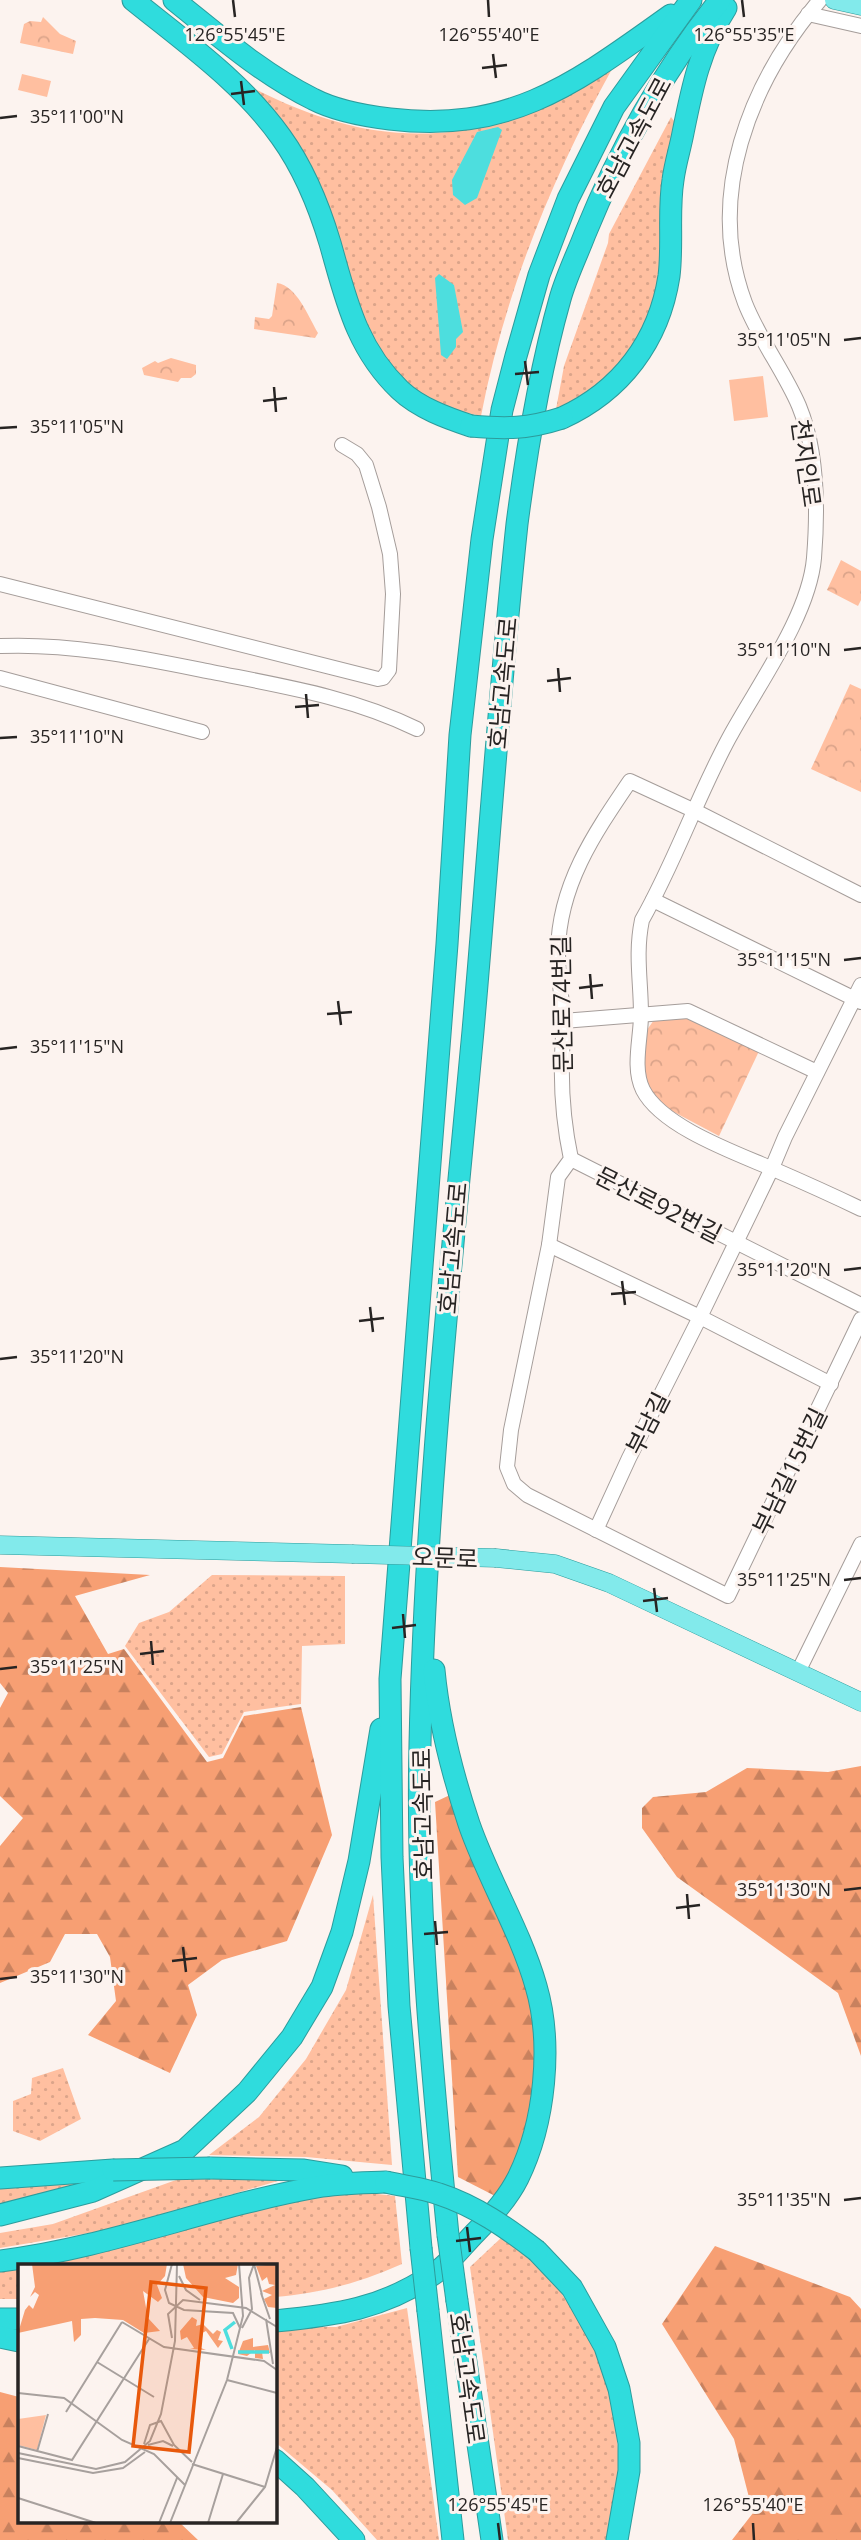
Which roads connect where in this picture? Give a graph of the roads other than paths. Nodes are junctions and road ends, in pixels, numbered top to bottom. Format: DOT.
graph roads {
  1 [pos="133,0"];
  2 [pos="174,0"];
  3 [pos="720,0"];
  4 [pos="732,0"];
  5 [pos="820,0"];
  6 [pos="834,0"];
  7 [pos="689,2"];
  8 [pos="861,6"];
  9 [pos="808,14"];
  10 [pos="861,26"];
  11 [pos="342,445"];
  12 [pos="0,584"];
  13 [pos="0,646"];
  14 [pos="0,678"];
  15 [pos="417,729"];
  16 [pos="202,732"];
  17 [pos="695,811"];
  18 [pos="861,895"];
  19 [pos="653,900"];
  20 [pos="861,985"];
  21 [pos="858,1001"];
  22 [pos="641,1015"];
  23 [pos="563,1021"];
  24 [pos="817,1072"];
  25 [pos="571,1159"];
  26 [pos="772,1168"];
  27 [pos="861,1209"];
  28 [pos="736,1243"];
  29 [pos="549,1245"];
  30 [pos="861,1305"];
  31 [pos="700,1317"];
  32 [pos="861,1320"];
  33 [pos="831,1384"];
  34 [pos="596,1530"];
  35 [pos="0,1545"];
  36 [pos="861,1545"];
  37 [pos="426,1594"];
  38 [pos="798,1672"];
  39 [pos="390,1679"];
  40 [pos="861,1702"];
  41 [pos="0,2178"];
  42 [pos="386,2182"];
  43 [pos="0,2215"];
  44 [pos="0,2261"];
  45 [pos="0,2319"];
  46 [pos="18,2319"];
  47 [pos="276,2321"];
  48 [pos="0,2337"];
  49 [pos="18,2341"];
  50 [pos="276,2461"];
  51 [pos="354,2540"];
  52 [pos="453,2540"];
  53 [pos="492,2540"];
  54 [pos="617,2540"];
  1 -- 4 [label="highway, bridge"];
  2 -- 7 [label="highway"];
  3 -- 37 [label="highway, 호남고속도로"];
  5 -- 9 [label="street, 천지인로"];
  6 -- 8 [label="main road"];
  7 -- 39 [label="highway, 호남고속도로"];
  9 -- 10 [label="street"];
  9 -- 17 [label="street, 천지인로"];
  11 -- 12 [label="street"];
  13 -- 15 [label="street"];
  14 -- 16 [label="street"];
  17 -- 18 [label="street, 문산로74번길"];
  17 -- 19 [label="street, 천지인로"];
  17 -- 23 [label="street, 문산로74번길"];
  19 -- 21 [label="street"];
  19 -- 22 [label="street, 천지인로"];
  20 -- 21 [label="street, 부남길"];
  21 -- 24 [label="street, 부남길"];
  22 -- 23 [label="street"];
  22 -- 24 [label="street"];
  22 -- 26 [label="street, 천지인로"];
  23 -- 25 [label="street, 문산로74번길"];
  24 -- 26 [label="street, 부남길"];
  25 -- 28 [label="street, 문산로92번길"];
  25 -- 29 [label="street"];
  26 -- 27 [label="street"];
  26 -- 28 [label="street, 부남길"];
  28 -- 30 [label="street, 문산로92번길"];
  28 -- 31 [label="street, 부남길"];
  29 -- 31 [label="street"];
  29 -- 34 [label="street"];
  31 -- 33 [label="street, 부남길15번길"];
  31 -- 34 [label="street, 부남길"];
  32 -- 33 [label="street, 부남길15번길"];
  33 -- 34 [label="street, 부남길15번길"];
  35 -- 38 [label="main road, 오문로, bridge"];
  36 -- 38 [label="street"];
  37 -- 47 [label="highway"];
  37 -- 53 [label="highway, 호남고속도로, bridge"];
  38 -- 40 [label="main road, 오문로"];
  39 -- 43 [label="highway"];
  39 -- 52 [label="highway, 호남고속도로, bridge"];
  41 -- 42 [label="highway, bridge"];
  42 -- 44 [label="highway"];
  42 -- 54 [label="highway, bridge"];
  45 -- 46 [label="highway"];
  48 -- 49 [label="highway"];
  50 -- 51 [label="highway"];
}
